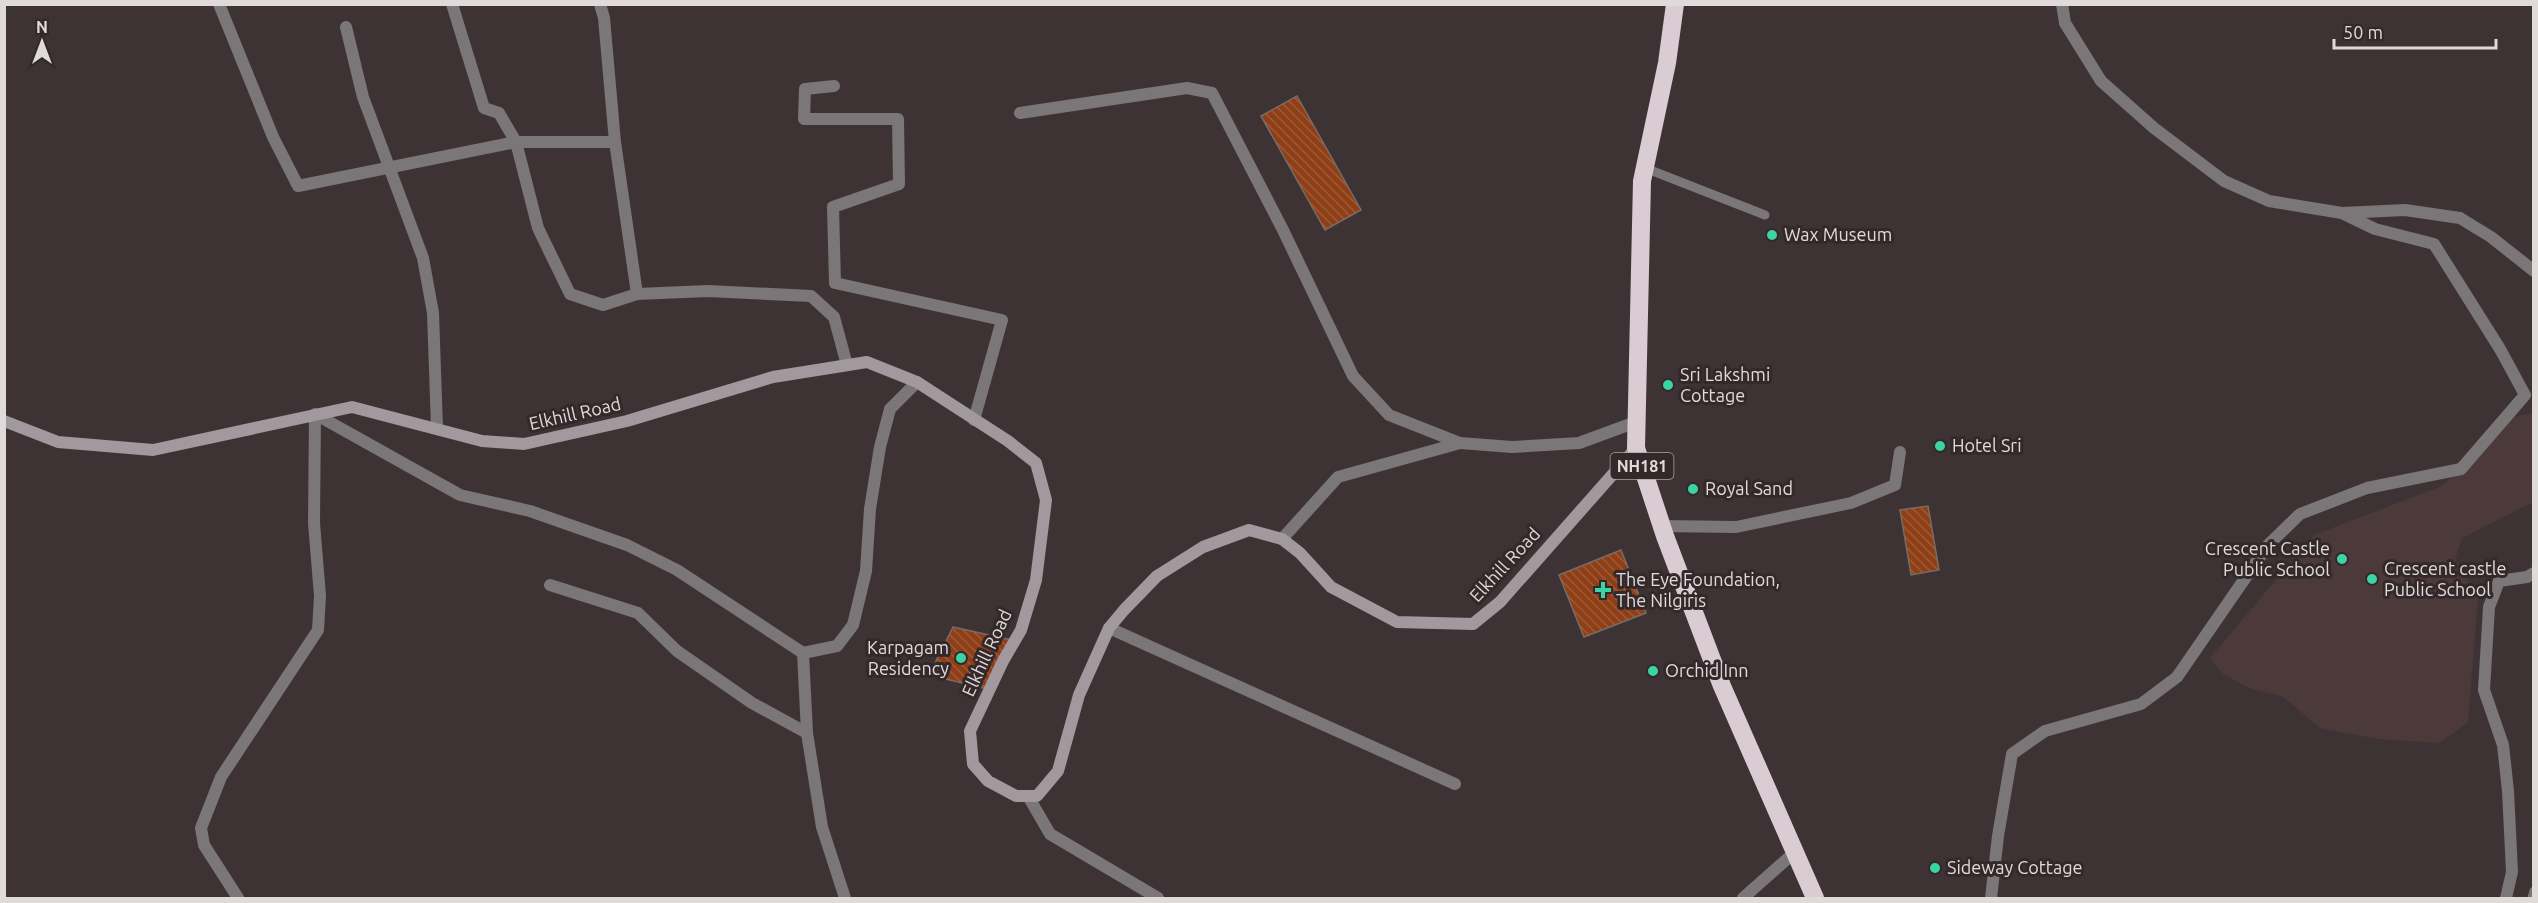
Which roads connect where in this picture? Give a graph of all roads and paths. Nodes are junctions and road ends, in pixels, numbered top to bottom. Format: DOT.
graph roads {
  1 [pos="219,4"];
  2 [pos="452,4"];
  3 [pos="600,4"];
  4 [pos="1675,4"];
  5 [pos="2062,4"];
  6 [pos="346,27"];
  7 [pos="834,86"];
  8 [pos="1020,112"];
  9 [pos="516,142"];
  10 [pos="615,142"];
  11 [pos="389,167"];
  12 [pos="1645,168"];
  13 [pos="2342,213"];
  14 [pos="1765,215"];
  15 [pos="2534,271"];
  16 [pos="637,294"];
  17 [pos="847,365"];
  18 [pos="917,382"];
  19 [pos="315,414"];
  20 [pos="974,420"];
  21 [pos="4,421"];
  22 [pos="1636,422"];
  23 [pos="437,428"];
  24 [pos="1460,443"];
  25 [pos="1636,448"];
  26 [pos="1900,452"];
  27 [pos="1661,526"];
  28 [pos="1282,539"];
  29 [pos="2534,573"];
  30 [pos="550,585"];
  31 [pos="1109,628"];
  32 [pos="803,653"];
  33 [pos="807,733"];
  34 [pos="1455,784"];
  35 [pos="1028,796"];
  36 [pos="1795,852"];
  37 [pos="2534,891"];
  38 [pos="238,898"];
  39 [pos="845,898"];
  40 [pos="1158,898"];
  41 [pos="1743,898"];
  42 [pos="1815,898"];
  43 [pos="1991,898"];
  44 [pos="2506,898"];
  45 [pos="2532,898"];
  1 -- 11 [label="street"];
  2 -- 9 [label="street"];
  3 -- 10 [label="street"];
  4 -- 12 [label="highway, NH181"];
  5 -- 13 [label="street"];
  6 -- 11 [label="street"];
  7 -- 20 [label="street"];
  8 -- 24 [label="street"];
  9 -- 10 [label="street"];
  9 -- 11 [label="street"];
  9 -- 16 [label="street"];
  10 -- 16 [label="street"];
  11 -- 23 [label="street"];
  12 -- 14 [label="lane"];
  12 -- 22 [label="highway, NH181"];
  13 -- 15 [label="street"];
  13 -- 43 [label="street"];
  16 -- 17 [label="street"];
  17 -- 18 [label="street, Elkhill Road"];
  17 -- 23 [label="street, Elkhill Road"];
  18 -- 20 [label="street, Elkhill Road"];
  18 -- 32 [label="street"];
  19 -- 21 [label="street, Elkhill Road"];
  19 -- 23 [label="street, Elkhill Road"];
  19 -- 32 [label="street"];
  19 -- 38 [label="street"];
  20 -- 35 [label="street, Elkhill Road"];
  22 -- 24 [label="street"];
  22 -- 25 [label="highway, NH181"];
  24 -- 28 [label="street"];
  25 -- 27 [label="highway, NH181"];
  25 -- 28 [label="street, Elkhill Road"];
  26 -- 27 [label="street"];
  27 -- 36 [label="highway, NH181"];
  28 -- 31 [label="street, Elkhill Road"];
  29 -- 44 [label="street"];
  30 -- 33 [label="street"];
  31 -- 34 [label="street"];
  31 -- 35 [label="street, Elkhill Road"];
  32 -- 33 [label="street"];
  33 -- 39 [label="street"];
  35 -- 40 [label="street"];
  36 -- 41 [label="street"];
  36 -- 42 [label="highway, NH181"];
  37 -- 45 [label="lane"];
}
